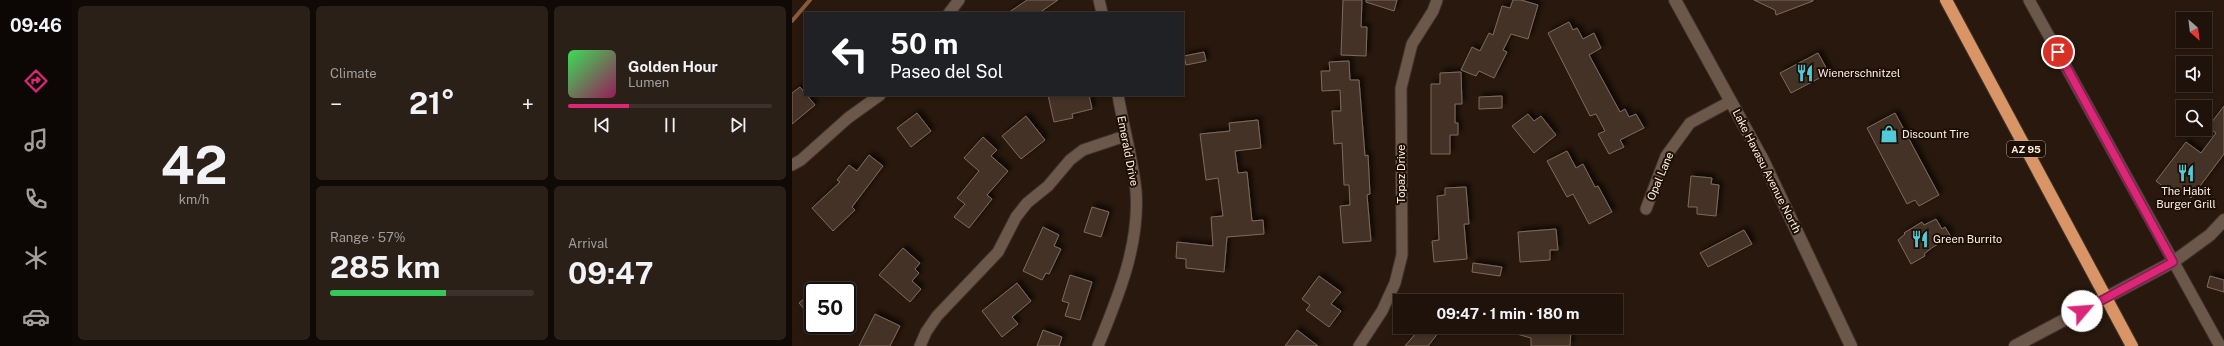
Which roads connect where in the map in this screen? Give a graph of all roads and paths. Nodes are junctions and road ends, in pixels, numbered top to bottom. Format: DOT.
graph roads {
  1 [pos="959,0"];
  2 [pos="1099,0"];
  3 [pos="1437,0"];
  4 [pos="1675,0"];
  5 [pos="1946,0"];
  6 [pos="2029,0"];
  7 [pos="950,12"];
  8 [pos="1102,12"];
  9 [pos="879,96"];
  10 [pos="1118,96"];
  11 [pos="1731,101"];
  12 [pos="1125,136"];
  13 [pos="792,165"];
  14 [pos="1646,209"];
  15 [pos="2224,220"];
  16 [pos="2173,262"];
  17 [pos="2107,298"];
  18 [pos="920,346"];
  19 [pos="1098,346"];
  20 [pos="1359,346"];
  21 [pos="1851,346"];
  22 [pos="2015,346"];
  23 [pos="2132,346"];
  24 [pos="2220,346"];
  1 -- 7 [label="street"];
  2 -- 8 [label="street"];
  3 -- 20 [label="street, Topaz Drive"];
  4 -- 11 [label="main road, Lake Havasu Avenue North"];
  5 -- 17 [label="highway, AZ 95"];
  6 -- 16 [label="street"];
  9 -- 13 [label="street"];
  10 -- 12 [label="street, Emerald Drive"];
  11 -- 14 [label="street, Opal Lane"];
  11 -- 21 [label="main road, Lake Havasu Avenue North"];
  12 -- 18 [label="street"];
  12 -- 19 [label="street, Emerald Drive"];
  15 -- 16 [label="main road"];
  16 -- 17 [label="main road"];
  16 -- 24 [label="street"];
  17 -- 22 [label="main road"];
  17 -- 23 [label="highway, AZ 95"];
}
